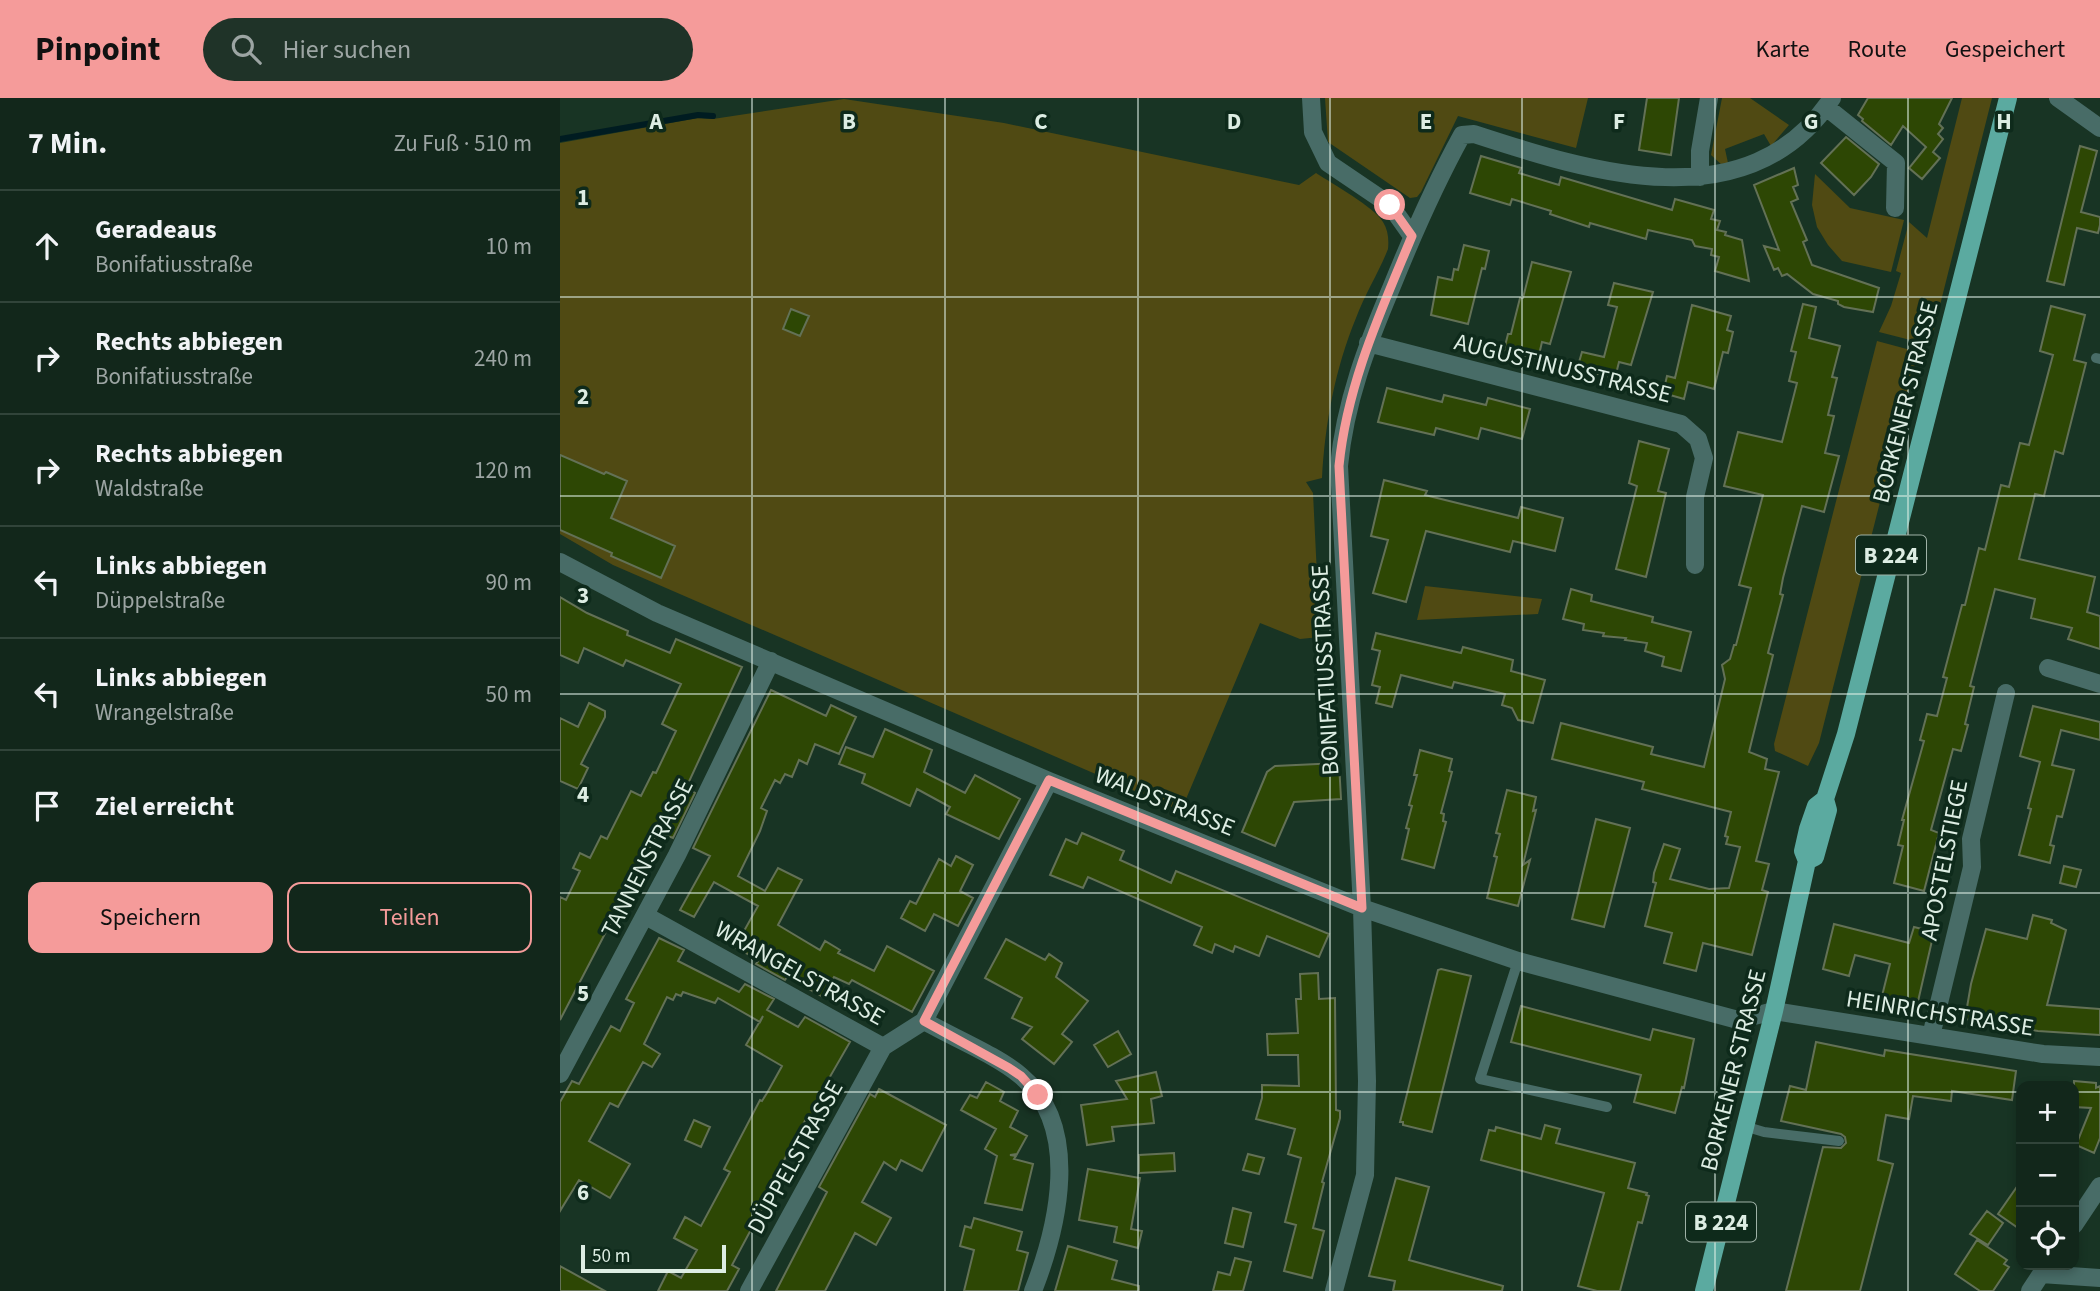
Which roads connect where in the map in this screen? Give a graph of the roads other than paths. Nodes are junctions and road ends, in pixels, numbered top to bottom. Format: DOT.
graph roads {
  1 [pos="1311,98"];
  2 [pos="1709,98"];
  3 [pos="2008,98"];
  4 [pos="2058,98"];
  5 [pos="1829,102"];
  6 [pos="2100,128"];
  7 [pos="1700,177"];
  8 [pos="1895,208"];
  9 [pos="1412,236"];
  10 [pos="1368,343"];
  11 [pos="560,562"];
  12 [pos="1695,565"];
  13 [pos="771,661"];
  14 [pos="2048,668"];
  15 [pos="2100,684"];
  16 [pos="2006,693"];
  17 [pos="1049,780"];
  18 [pos="1362,908"];
  19 [pos="646,916"];
  20 [pos="1518,961"];
  21 [pos="1774,1011"];
  22 [pos="924,1021"];
  23 [pos="1931,1036"];
  24 [pos="883,1047"];
  25 [pos="2100,1057"];
  26 [pos="560,1074"];
  27 [pos="1607,1107"];
  28 [pos="1744,1126"];
  29 [pos="1839,1141"];
  30 [pos="2100,1186"];
  31 [pos="2079,1218"];
  32 [pos="2043,1270"];
  33 [pos="2050,1270"];
  34 [pos="2100,1278"];
  35 [pos="749,1291"];
  36 [pos="1033,1291"];
  37 [pos="1335,1291"];
  38 [pos="1704,1291"];
  39 [pos="2030,1291"];
  1 -- 9 [label="street"];
  2 -- 7 [label="street"];
  3 -- 21 [label="main road, BORKENER STRASSE / B 224"];
  4 -- 6 [label="street"];
  5 -- 7 [label="street"];
  5 -- 8 [label="street"];
  7 -- 9 [label="street, BONIFATIUSSTRASSE"];
  9 -- 10 [label="street, BONIFATIUSSTRASSE"];
  10 -- 12 [label="street, AUGUSTINUSSTRASSE"];
  10 -- 18 [label="street, BONIFATIUSSTRASSE"];
  11 -- 13 [label="street, WALDSTRASSE"];
  13 -- 17 [label="street, WALDSTRASSE"];
  13 -- 19 [label="street, TANNENSTRASSE"];
  14 -- 15 [label="street"];
  16 -- 23 [label="street, APOSTELSTIEGE"];
  17 -- 18 [label="street, WALDSTRASSE"];
  17 -- 22 [label="street"];
  18 -- 20 [label="street, WALDSTRASSE"];
  18 -- 37 [label="street, BONIFATIUSSTRASSE"];
  19 -- 24 [label="street, WRANGELSTRASSE"];
  19 -- 26 [label="street, TANNENSTRASSE"];
  20 -- 21 [label="street, WALDSTRASSE"];
  20 -- 27 [label="lane"];
  21 -- 23 [label="street, HEINRICHSTRASSE"];
  21 -- 28 [label="main road, BORKENER STRASSE / B 224"];
  22 -- 24 [label="street, WRANGELSTRASSE"];
  22 -- 36 [label="street"];
  23 -- 25 [label="street, HEINRICHSTRASSE"];
  24 -- 35 [label="street, DÜPPELSTRASSE"];
  28 -- 29 [label="lane"];
  28 -- 38 [label="main road, BORKENER STRASSE / B 224"];
  30 -- 31 [label="street"];
  32 -- 39 [label="street"];
  33 -- 34 [label="street"];
}
